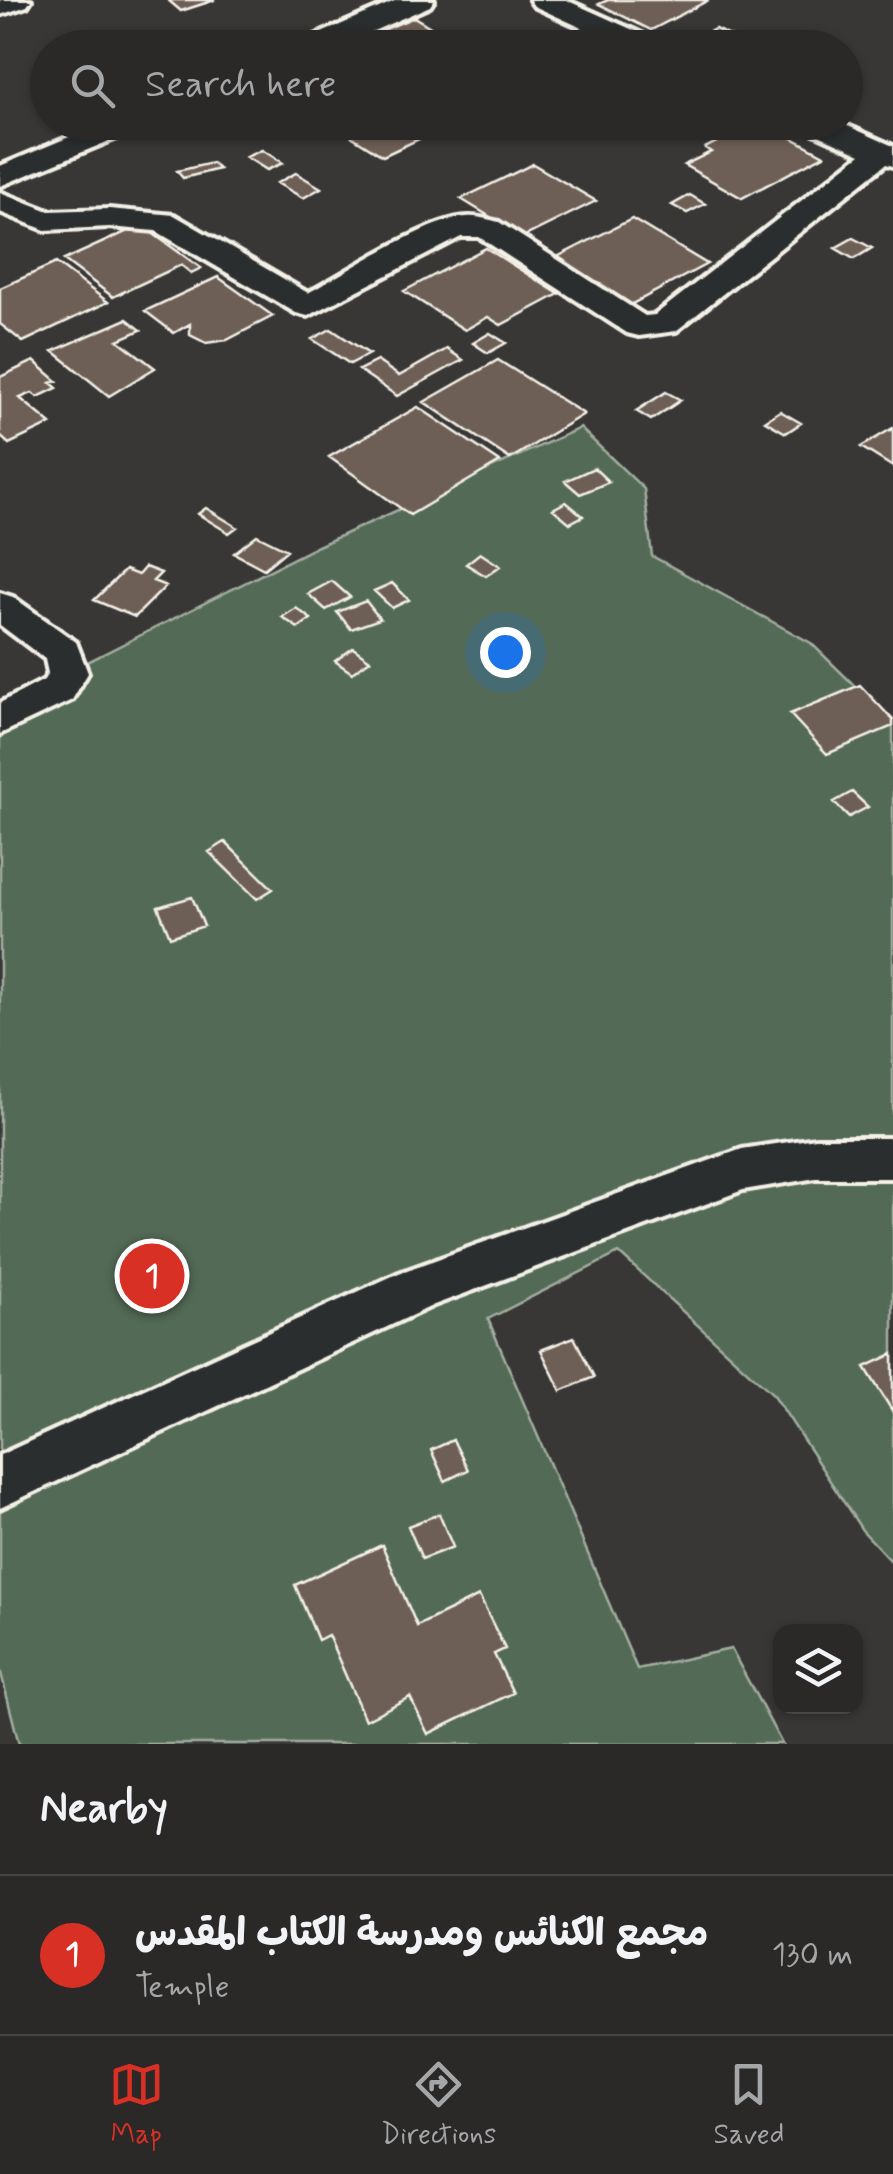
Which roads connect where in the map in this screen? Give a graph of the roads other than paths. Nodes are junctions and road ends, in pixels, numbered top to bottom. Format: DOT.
graph roads {
  1 [pos="17,0"];
  2 [pos="420,0"];
  3 [pos="544,0"];
  4 [pos="0,6"];
  5 [pos="352,30"];
  6 [pos="610,30"];
  7 [pos="88,140"];
  8 [pos="853,140"];
  9 [pos="887,155"];
  10 [pos="0,177"];
  11 [pos="0,202"];
  12 [pos="0,606"];
  13 [pos="0,720"];
  14 [pos="893,1158"];
  15 [pos="0,1482"];
  1 -- 4 [label="street"];
  2 -- 5 [label="street"];
  3 -- 6 [label="street"];
  7 -- 10 [label="street"];
  8 -- 9 [label="street"];
  9 -- 11 [label="street"];
  12 -- 13 [label="street"];
  14 -- 15 [label="street"];
}
